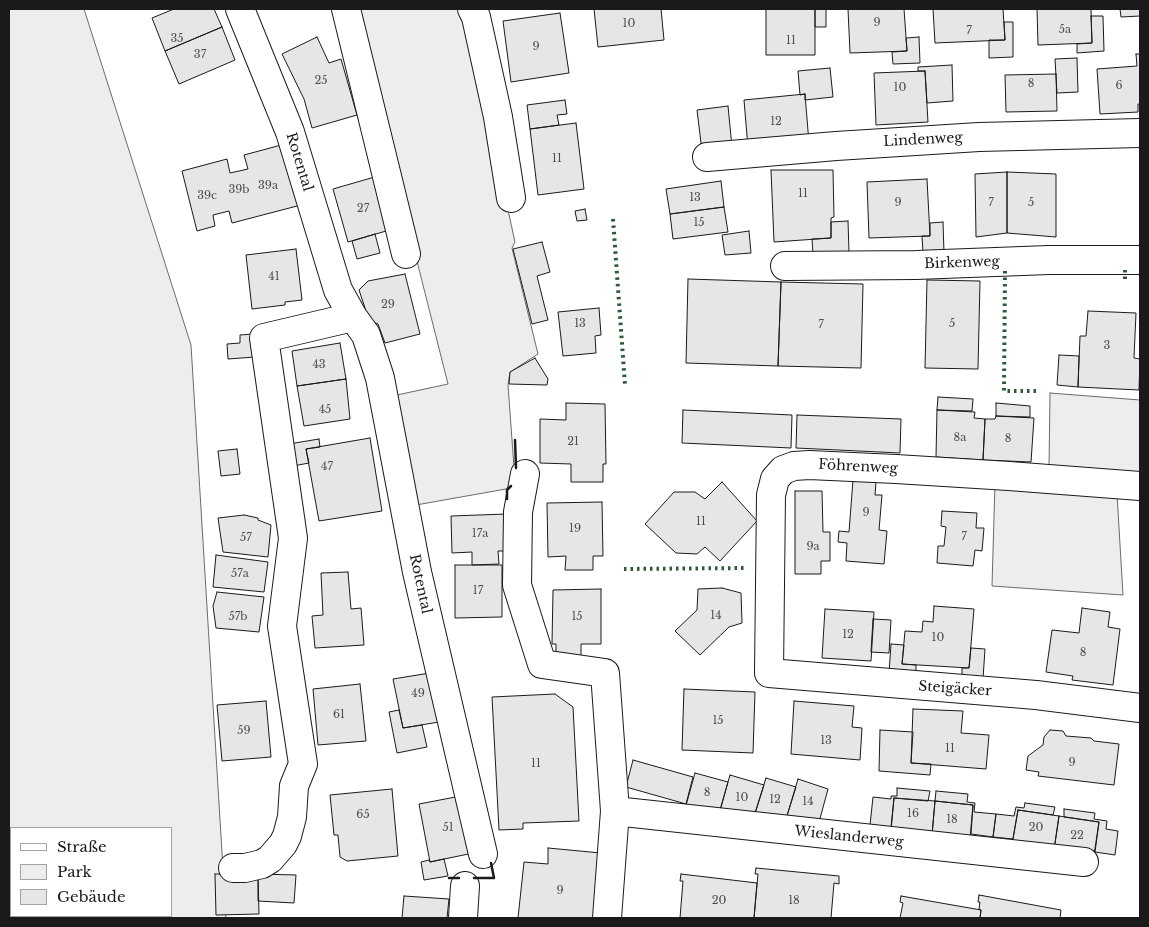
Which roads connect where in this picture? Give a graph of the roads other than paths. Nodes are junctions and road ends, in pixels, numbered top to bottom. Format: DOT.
graph roads {
  1 [pos="240,9"];
  2 [pos="346,9"];
  3 [pos="472,9"];
  4 [pos="1140,133"];
  5 [pos="707,157"];
  6 [pos="511,198"];
  7 [pos="406,254"];
  8 [pos="1140,260"];
  9 [pos="785,266"];
  10 [pos="353,317"];
  11 [pos="525,474"];
  12 [pos="1140,486"];
  13 [pos="769,673"];
  14 [pos="1140,708"];
  15 [pos="614,811"];
  16 [pos="483,854"];
  17 [pos="1084,862"];
  18 [pos="233,868"];
  19 [pos="465,886"];
  20 [pos="463,918"];
  21 [pos="607,918"];
  1 -- 10 [label="street, Rotental"];
  2 -- 7 [label="street"];
  3 -- 6 [label="street"];
  4 -- 5 [label="street, Lindenweg"];
  8 -- 9 [label="street, Birkenweg"];
  10 -- 16 [label="street, Rotental"];
  10 -- 18 [label="street"];
  11 -- 15 [label="street"];
  12 -- 13 [label="street, Föhrenweg"];
  13 -- 14 [label="street, Steigäcker"];
  15 -- 17 [label="street, Wieslanderweg"];
  15 -- 21 [label="street"];
  19 -- 20 [label="street"];
}
